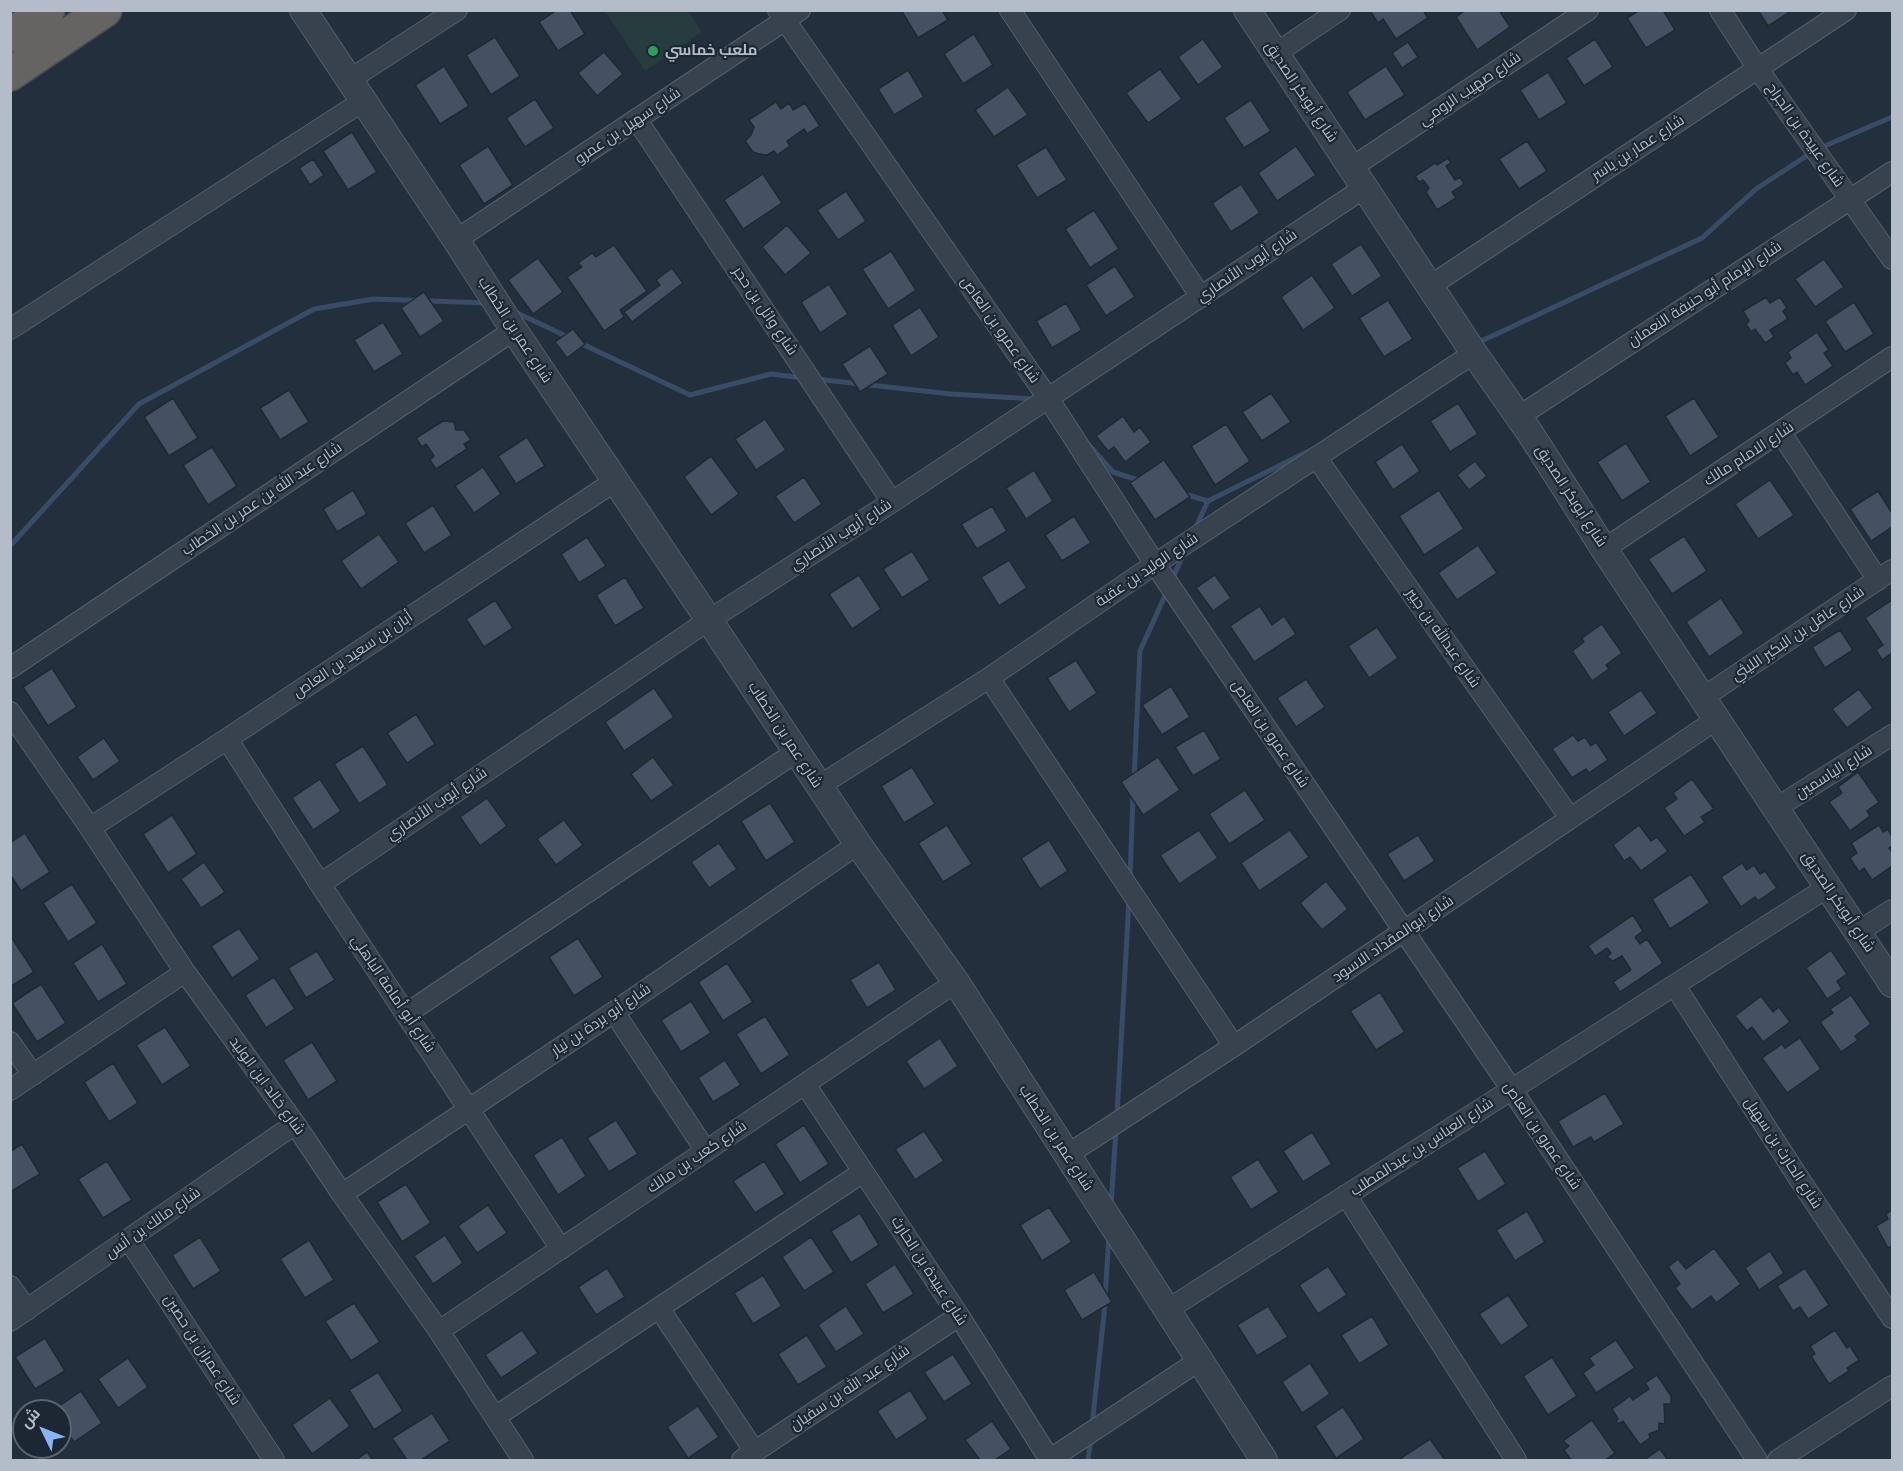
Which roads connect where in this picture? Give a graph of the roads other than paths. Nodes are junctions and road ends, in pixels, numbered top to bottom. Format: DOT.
graph roads {
  1 [pos="48,10"];
  2 [pos="105,10"];
  3 [pos="303,10"];
  4 [pos="457,10"];
  5 [pos="1010,10"];
  6 [pos="1247,10"];
  7 [pos="1341,10"];
  8 [pos="1588,10"];
  9 [pos="1720,10"];
  10 [pos="1846,10"];
  11 [pos="788,14"];
  12 [pos="10,35"];
  13 [pos="1275,54"];
  14 [pos="1758,69"];
  15 [pos="10,74"];
  16 [pos="356,91"];
  17 [pos="637,120"];
  18 [pos="1893,172"];
  19 [pos="1358,178"];
  20 [pos="1852,200"];
  21 [pos="456,240"];
  22 [pos="1893,259"];
  23 [pos="1430,286"];
  24 [pos="1201,297"];
  25 [pos="10,329"];
  26 [pos="514,330"];
  27 [pos="1474,353"];
  28 [pos="1893,357"];
  29 [pos="1048,398"];
  30 [pos="1518,417"];
  31 [pos="1781,433"];
  32 [pos="1316,457"];
  33 [pos="615,481"];
  34 [pos="892,502"];
  35 [pos="1604,549"];
  36 [pos="1155,564"];
  37 [pos="1885,575"];
  38 [pos="710,620"];
  39 [pos="10,668"];
  40 [pos="989,678"];
  41 [pos="1710,708"];
  42 [pos="10,712"];
  43 [pos="1893,735"];
  44 [pos="227,739"];
  45 [pos="796,752"];
  46 [pos="819,786"];
  47 [pos="1776,808"];
  48 [pos="1570,818"];
  49 [pos="90,828"];
  50 [pos="858,844"];
  51 [pos="320,884"];
  52 [pos="1828,887"];
  53 [pos="1893,910"];
  54 [pos="1404,931"];
  55 [pos="1858,932"];
  56 [pos="185,972"];
  57 [pos="956,982"];
  58 [pos="1893,984"];
  59 [pos="1675,986"];
  60 [pos="614,1012"];
  61 [pos="406,1014"];
  62 [pos="10,1042"];
  63 [pos="1234,1046"];
  64 [pos="33,1075"];
  65 [pos="805,1084"];
  66 [pos="10,1090"];
  67 [pos="1512,1090"];
  68 [pos="469,1109"];
  69 [pos="295,1124"];
  70 [pos="706,1151"];
  71 [pos="1066,1155"];
  72 [pos="863,1172"];
  73 [pos="342,1194"];
  74 [pos="1346,1195"];
  75 [pos="129,1240"];
  76 [pos="561,1249"];
  77 [pos="10,1286"];
  78 [pos="659,1308"];
  79 [pos="27,1310"];
  80 [pos="1167,1310"];
  81 [pos="958,1316"];
  82 [pos="1893,1318"];
  83 [pos="10,1321"];
  84 [pos="438,1331"];
  85 [pos="1200,1360"];
  86 [pos="1893,1386"];
  87 [pos="495,1417"];
  88 [pos="748,1456"];
  89 [pos="1050,1460"];
  90 [pos="274,1461"];
  91 [pos="523,1461"];
  92 [pos="1264,1461"];
  93 [pos="1516,1461"];
  94 [pos="1756,1461"];
  95 [pos="1778,1461"];
  1 -- 12 [label="highway"];
  2 -- 15 [label="highway"];
  3 -- 16 [label="street, شارع عمر بن الخطاب"];
  4 -- 16 [label="street"];
  5 -- 24 [label="street"];
  6 -- 13 [label="street, شارع أبوبكر الصديق"];
  7 -- 13 [label="street"];
  8 -- 19 [label="street, شارع صهيب الرومي"];
  9 -- 14 [label="street, شارع عبيدة بن الجراح"];
  10 -- 14 [label="street, شارع عمار بن ياسر"];
  11 -- 17 [label="street, شارع سهيل بن عمرو"];
  11 -- 29 [label="street, شارع عمرو بن العاص"];
  13 -- 19 [label="street, شارع أبوبكر الصديق"];
  14 -- 20 [label="street, شارع عبيدة بن الجراح"];
  14 -- 23 [label="street, شارع عمار بن ياسر"];
  16 -- 21 [label="street, شارع عمر بن الخطاب"];
  16 -- 25 [label="street"];
  17 -- 21 [label="street, شارع سهيل بن عمرو"];
  17 -- 34 [label="street, شارع وائل بن حجر"];
  18 -- 20 [label="street, شارع الإمام أبو حنيفة النعمان"];
  19 -- 23 [label="street, شارع أبوبكر الصديق"];
  19 -- 24 [label="street, شارع أيوب الأنصاري"];
  20 -- 22 [label="street, شارع عبيدة بن الجراح"];
  20 -- 30 [label="street, شارع الإمام أبو حنيفة النعمان"];
  21 -- 26 [label="street, شارع عمر بن الخطاب"];
  23 -- 27 [label="street, شارع أبوبكر الصديق"];
  24 -- 29 [label="street, شارع أيوب الأنصاري"];
  26 -- 33 [label="street, شارع عمر بن الخطاب"];
  26 -- 39 [label="street, شارع عبد الله بن عمر بن الخطاب"];
  27 -- 30 [label="street, شارع أبوبكر الصديق"];
  27 -- 32 [label="street, شارع الوليد بن عقبة"];
  28 -- 31 [label="street, شارع الامام مالك"];
  29 -- 34 [label="street, شارع أيوب الأنصاري"];
  29 -- 36 [label="street, شارع عمرو بن العاص"];
  30 -- 35 [label="street, شارع أبوبكر الصديق"];
  31 -- 35 [label="street, شارع الامام مالك"];
  31 -- 37 [label="street"];
  32 -- 36 [label="street, شارع الوليد بن عقبة"];
  32 -- 48 [label="street, شارع عبدالله بن جبير"];
  33 -- 38 [label="street, شارع عمر بن الخطاب"];
  33 -- 44 [label="street, أبان بن سعيد بن العاص"];
  34 -- 38 [label="street, شارع أيوب الأنصاري"];
  35 -- 41 [label="street, شارع أبوبكر الصديق"];
  36 -- 40 [label="street, شارع الوليد بن عقبة"];
  36 -- 54 [label="street, شارع عمرو بن العاص"];
  37 -- 41 [label="street, شارع عاقل بن البكير الليثي"];
  38 -- 45 [label="street, شارع عمر بن الخطاب"];
  38 -- 51 [label="street, شارع أيوب الأنصاري"];
  40 -- 46 [label="street, شارع الوليد بن عقبة"];
  40 -- 63 [label="street"];
  41 -- 47 [label="street, شارع أبوبكر الصديق"];
  41 -- 48 [label="street, شارع ابوالمقداد الاسود"];
  42 -- 49 [label="street, شارع خالد ابن الوليد"];
  43 -- 47 [label="street, شارع الياسمين"];
  44 -- 49 [label="street, أبان بن سعيد بن العاص"];
  44 -- 51 [label="street, شارع أبو أمامة الباهلي"];
  45 -- 46 [label="street, شارع عمر بن الخطاب"];
  45 -- 61 [label="street"];
  46 -- 50 [label="street, شارع عمر بن الخطاب"];
  47 -- 52 [label="street, شارع أبوبكر الصديق"];
  48 -- 54 [label="street, شارع ابوالمقداد الاسود"];
  49 -- 56 [label="street, شارع خالد ابن الوليد"];
  50 -- 57 [label="street, شارع عمر بن الخطاب"];
  50 -- 60 [label="street, شارع أبو بردة بن نيار"];
  51 -- 61 [label="street, شارع أبو أمامة الباهلي"];
  52 -- 55 [label="street, شارع أبوبكر الصديق"];
  52 -- 59 [label="street, شارع العباس بن عبدالمطلب"];
  53 -- 55 [label="street"];
  54 -- 63 [label="street, شارع ابوالمقداد الاسود"];
  54 -- 67 [label="street, شارع عمرو بن العاص"];
  55 -- 58 [label="street, شارع أبوبكر الصديق"];
  56 -- 64 [label="street"];
  56 -- 69 [label="street, شارع خالد ابن الوليد"];
  57 -- 65 [label="street, شارع كعب بن مالك"];
  57 -- 71 [label="street, شارع عمر بن الخطاب"];
  59 -- 67 [label="street, شارع العباس بن عبدالمطلب"];
  59 -- 82 [label="street, شارع الحارث بن سهيل"];
  60 -- 68 [label="street, شارع أبو بردة بن نيار"];
  60 -- 70 [label="street"];
  61 -- 68 [label="street, شارع أبو أمامة الباهلي"];
  62 -- 64 [label="street"];
  63 -- 71 [label="street, شارع ابوالمقداد الاسود"];
  64 -- 66 [label="street"];
  65 -- 70 [label="street, شارع كعب بن مالك"];
  65 -- 72 [label="street, شارع عبيدة بن الحارث"];
  67 -- 74 [label="street, شارع العباس بن عبدالمطلب"];
  67 -- 94 [label="street, شارع عمرو بن العاص"];
  68 -- 73 [label="street, شارع أبو بردة بن نيار"];
  68 -- 76 [label="street, شارع أبو أمامة الباهلي"];
  69 -- 73 [label="street, شارع خالد ابن الوليد"];
  69 -- 75 [label="street, شارع مالك بن أنس"];
  70 -- 76 [label="street, شارع كعب بن مالك"];
  71 -- 80 [label="street, شارع عمر بن الخطاب"];
  72 -- 78 [label="street"];
  72 -- 81 [label="street, شارع عبيدة بن الحارث"];
  73 -- 84 [label="street, شارع خالد ابن الوليد"];
  74 -- 80 [label="street, شارع العباس بن عبدالمطلب"];
  74 -- 93 [label="street"];
  75 -- 79 [label="street, شارع مالك بن أنس"];
  75 -- 90 [label="street, شارع عمران بن حصين"];
  76 -- 84 [label="street, شارع كعب بن مالك"];
  77 -- 79 [label="street"];
  78 -- 87 [label="street"];
  78 -- 88 [label="street"];
  79 -- 83 [label="street, شارع مالك بن أنس"];
  80 -- 85 [label="street, شارع عمر بن الخطاب"];
  81 -- 88 [label="street, شارع عبد الله بن سفيان"];
  81 -- 89 [label="street, شارع عبيدة بن الحارث"];
  84 -- 87 [label="street, شارع خالد ابن الوليد"];
  85 -- 89 [label="street"];
  85 -- 92 [label="street, شارع عمر بن الخطاب"];
  86 -- 95 [label="street"];
  87 -- 91 [label="street, شارع خالد ابن الوليد"];
}
